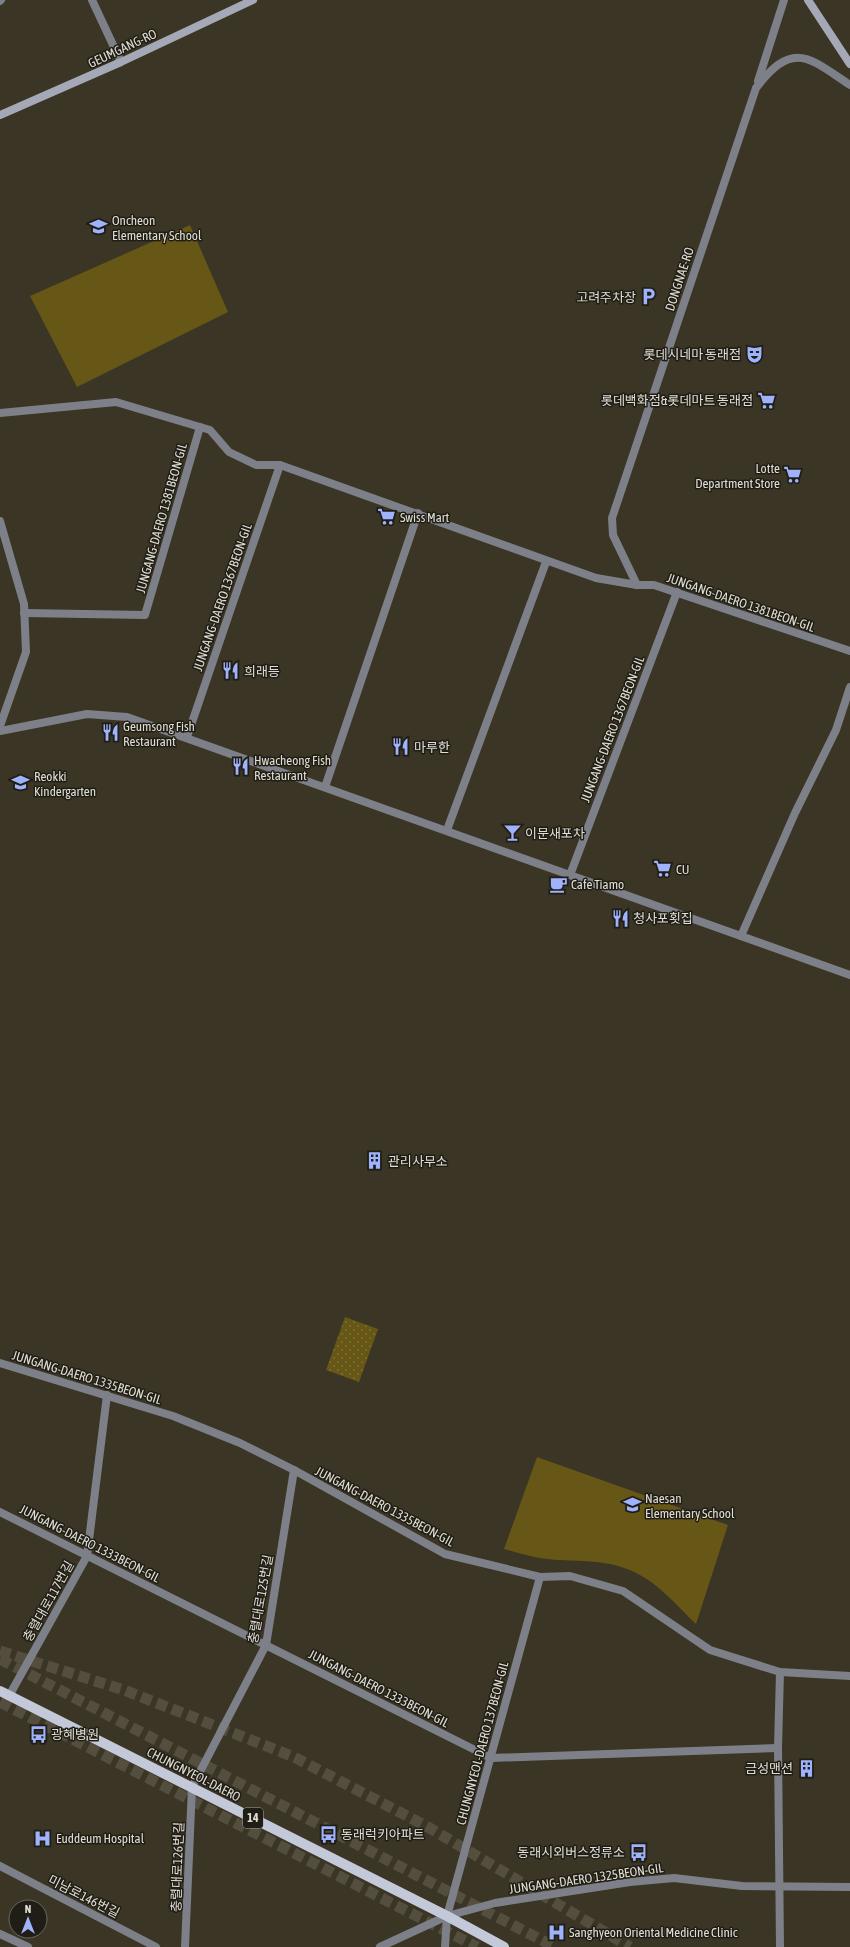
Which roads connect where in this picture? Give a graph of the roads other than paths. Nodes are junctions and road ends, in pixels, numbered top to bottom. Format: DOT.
graph roads {
  1 [pos="92,0"];
  2 [pos="253,0"];
  3 [pos="784,0"];
  4 [pos="808,0"];
  5 [pos="121,62"];
  6 [pos="850,64"];
  7 [pos="850,85"];
  8 [pos="756,88"];
  9 [pos="0,115"];
  10 [pos="0,413"];
  11 [pos="200,427"];
  12 [pos="280,465"];
  13 [pos="418,513"];
  14 [pos="0,521"];
  15 [pos="546,562"];
  16 [pos="637,585"];
  17 [pos="677,592"];
  18 [pos="24,612"];
  19 [pos="850,651"];
  20 [pos="850,687"];
  21 [pos="0,726"];
  22 [pos="0,731"];
  23 [pos="187,737"];
  24 [pos="325,786"];
  25 [pos="446,830"];
  26 [pos="570,875"];
  27 [pos="741,936"];
  28 [pos="850,975"];
  29 [pos="0,1363"];
  30 [pos="107,1395"];
  31 [pos="294,1470"];
  32 [pos="0,1512"];
  33 [pos="87,1556"];
  34 [pos="540,1577"];
  35 [pos="266,1645"];
  36 [pos="780,1672"];
  37 [pos="850,1676"];
  38 [pos="5,1693"];
  39 [pos="778,1748"];
  40 [pos="491,1758"];
  41 [pos="192,1787"];
  42 [pos="0,1866"];
  43 [pos="780,1887"];
  44 [pos="850,1887"];
  45 [pos="447,1916"];
  46 [pos="0,1934"];
  47 [pos="28,1947"];
  48 [pos="156,1947"];
  49 [pos="185,1947"];
  50 [pos="380,1947"];
  51 [pos="445,1947"];
  52 [pos="504,1947"];
  53 [pos="780,1947"];
  1 -- 5 [label="street"];
  2 -- 5 [label="main road, GEUMGANG-RO"];
  3 -- 8 [label="street"];
  4 -- 6 [label="main road"];
  5 -- 9 [label="main road, GEUMGANG-RO"];
  7 -- 8 [label="street, DONGNAE-RO"];
  8 -- 16 [label="street, DONGNAE-RO"];
  10 -- 11 [label="street, JUNGANG-DAERO 1381BEON-GIL"];
  11 -- 12 [label="street, JUNGANG-DAERO 1381BEON-GIL"];
  11 -- 18 [label="street, JUNGANG-DAERO 1381BEON-GIL"];
  12 -- 13 [label="street, JUNGANG-DAERO 1381BEON-GIL"];
  12 -- 23 [label="street, JUNGANG-DAERO 1367BEON-GIL"];
  13 -- 15 [label="street, JUNGANG-DAERO 1381BEON-GIL"];
  13 -- 24 [label="street"];
  14 -- 18 [label="street"];
  15 -- 16 [label="street, JUNGANG-DAERO 1381BEON-GIL"];
  15 -- 25 [label="street"];
  16 -- 17 [label="street, JUNGANG-DAERO 1381BEON-GIL"];
  17 -- 19 [label="street, JUNGANG-DAERO 1381BEON-GIL"];
  17 -- 26 [label="street, JUNGANG-DAERO 1367BEON-GIL"];
  18 -- 21 [label="street"];
  20 -- 27 [label="street"];
  22 -- 23 [label="street"];
  23 -- 24 [label="street"];
  24 -- 25 [label="street"];
  25 -- 26 [label="street"];
  26 -- 27 [label="street"];
  27 -- 28 [label="street"];
  29 -- 30 [label="street, JUNGANG-DAERO 1335BEON-GIL"];
  30 -- 31 [label="street, JUNGANG-DAERO 1335BEON-GIL"];
  30 -- 33 [label="street, 충렬대로117번길"];
  31 -- 34 [label="street, JUNGANG-DAERO 1335BEON-GIL"];
  31 -- 35 [label="street, 충렬대로125번길"];
  32 -- 33 [label="street, JUNGANG-DAERO 1333BEON-GIL"];
  33 -- 35 [label="street, JUNGANG-DAERO 1333BEON-GIL"];
  33 -- 38 [label="street, 충렬대로117번길"];
  34 -- 36 [label="street, JUNGANG-DAERO 1335BEON-GIL"];
  34 -- 40 [label="street, CHUNGNYEOL-DAERO 137BEON-GIL"];
  35 -- 40 [label="street, JUNGANG-DAERO 1333BEON-GIL"];
  35 -- 41 [label="street, 충렬대로125번길"];
  36 -- 37 [label="street, JUNGANG-DAERO 1335BEON-GIL"];
  36 -- 39 [label="street"];
  38 -- 41 [label="main road, CHUNGNYEOL-DAERO / 14"];
  39 -- 40 [label="street, JUNGANG-DAERO 1333BEON-GIL"];
  39 -- 43 [label="street"];
  40 -- 45 [label="street, CHUNGNYEOL-DAERO 137BEON-GIL"];
  41 -- 45 [label="main road, CHUNGNYEOL-DAERO / 14"];
  41 -- 49 [label="street, 충렬대로126번길"];
  42 -- 48 [label="street, 미남로146번길"];
  43 -- 44 [label="street, JUNGANG-DAERO 1325BEON-GIL"];
  43 -- 45 [label="street, JUNGANG-DAERO 1325BEON-GIL"];
  43 -- 53 [label="street"];
  45 -- 50 [label="street, JUNGANG-DAERO 1325BEON-GIL"];
  45 -- 51 [label="street, CHUNGNYEOL-DAERO 137BEON-GIL"];
  45 -- 52 [label="main road, CHUNGNYEOL-DAERO / 14"];
  46 -- 47 [label="street"];
}
